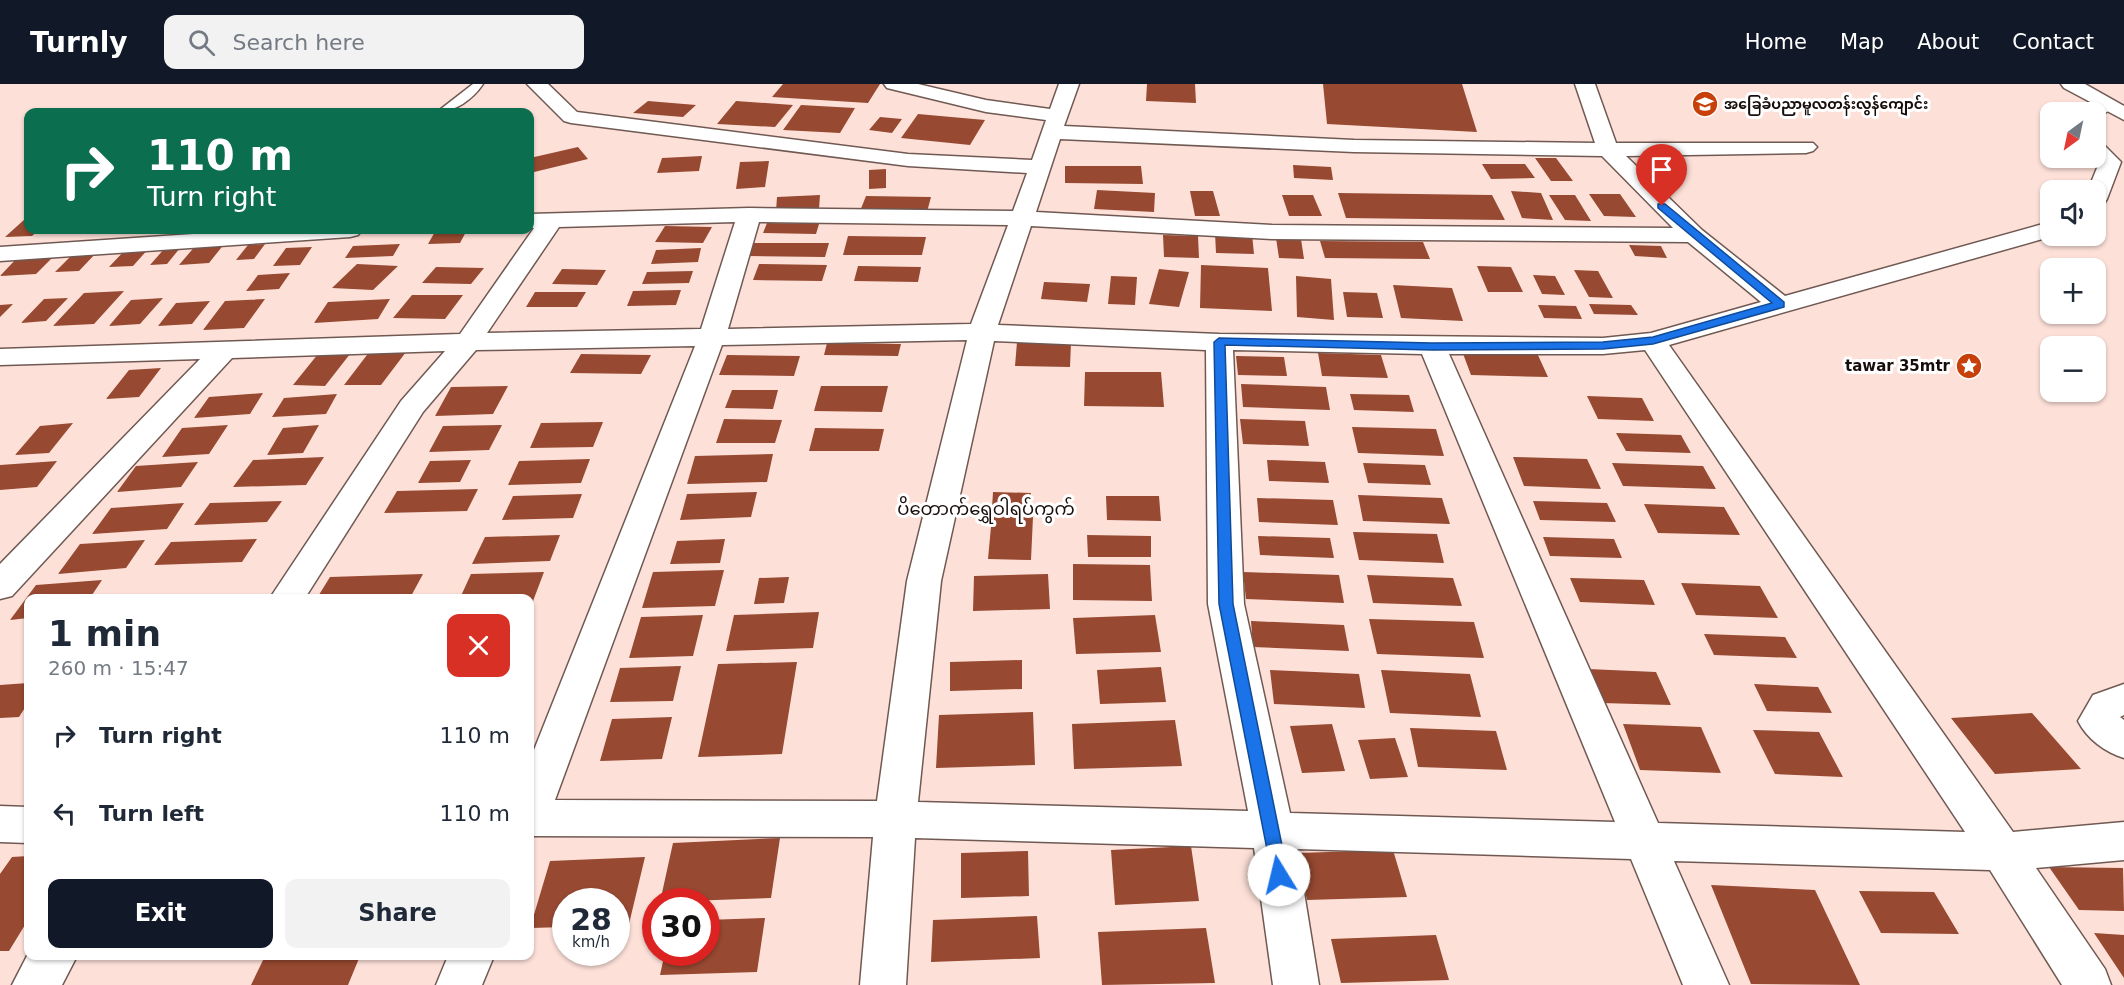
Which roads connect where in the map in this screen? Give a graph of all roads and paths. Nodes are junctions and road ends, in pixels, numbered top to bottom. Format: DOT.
graph roads {
  1 [pos="478,84"];
  2 [pos="537,84"];
  3 [pos="894,84"];
  4 [pos="1069,84"];
  5 [pos="1585,84"];
  6 [pos="2071,84"];
  7 [pos="2095,102"];
  8 [pos="448,108"];
  9 [pos="1055,124"];
  10 [pos="1806,147"];
  11 [pos="1608,150"];
  12 [pos="2106,159"];
  13 [pos="1040,167"];
  14 [pos="2103,180"];
  15 [pos="749,215"];
  16 [pos="1022,218"];
  17 [pos="540,221"];
  18 [pos="2040,232"];
  19 [pos="292,234"];
  20 [pos="532,234"];
  21 [pos="1694,235"];
  22 [pos="0,254"];
  23 [pos="1780,304"];
  24 [pos="982,332"];
  25 [pos="712,337"];
  26 [pos="1653,341"];
  27 [pos="468,342"];
  28 [pos="1219,342"];
  29 [pos="1432,346"];
  30 [pos="222,352"];
  31 [pos="0,357"];
  32 [pos="0,587"];
  33 [pos="291,594"];
  34 [pos="2124,699"];
  35 [pos="2124,742"];
  36 [pos="534,801"];
  37 [pos="534,818"];
  38 [pos="895,819"];
  39 [pos="0,824"];
  40 [pos="24,825"];
  41 [pos="1273,831"];
  42 [pos="1646,841"];
  43 [pos="2124,841"];
  44 [pos="2002,852"];
  45 [pos="51,960"];
  46 [pos="469,960"];
  47 [pos="35,985"];
  48 [pos="459,985"];
  49 [pos="883,985"];
  50 [pos="1296,985"];
  51 [pos="1706,985"];
  52 [pos="2088,985"];
  1 -- 8 [label="lane"];
  2 -- 13 [label="main road"];
  3 -- 9 [label="main road"];
  4 -- 9 [label="main road"];
  5 -- 11 [label="main road"];
  6 -- 7 [label="main road"];
  9 -- 11 [label="main road"];
  9 -- 13 [label="main road"];
  10 -- 11 [label="main road"];
  11 -- 21 [label="main road"];
  12 -- 14 [label="main road"];
  13 -- 16 [label="main road"];
  15 -- 16 [label="main road"];
  15 -- 17 [label="main road"];
  15 -- 25 [label="main road"];
  16 -- 21 [label="main road"];
  16 -- 24 [label="main road"];
  18 -- 23 [label="main road"];
  19 -- 22 [label="main road"];
  20 -- 27 [label="main road"];
  21 -- 23 [label="main road"];
  23 -- 26 [label="main road"];
  24 -- 25 [label="main road"];
  24 -- 28 [label="main road"];
  24 -- 38 [label="main road"];
  25 -- 27 [label="main road"];
  25 -- 36 [label="main road"];
  26 -- 29 [label="main road"];
  26 -- 44 [label="main road"];
  27 -- 30 [label="main road"];
  27 -- 33 [label="main road"];
  28 -- 29 [label="main road"];
  28 -- 41 [label="main road"];
  29 -- 42 [label="main road"];
  30 -- 31 [label="main road"];
  30 -- 32 [label="main road"];
  34 -- 35 [label="main road"];
  37 -- 38 [label="main road"];
  38 -- 41 [label="main road"];
  38 -- 49 [label="main road"];
  39 -- 40 [label="main road"];
  41 -- 42 [label="main road"];
  41 -- 50 [label="main road"];
  42 -- 44 [label="main road"];
  42 -- 51 [label="main road"];
  43 -- 44 [label="main road"];
  44 -- 52 [label="main road"];
  45 -- 47 [label="main road"];
  46 -- 48 [label="main road"];
}
